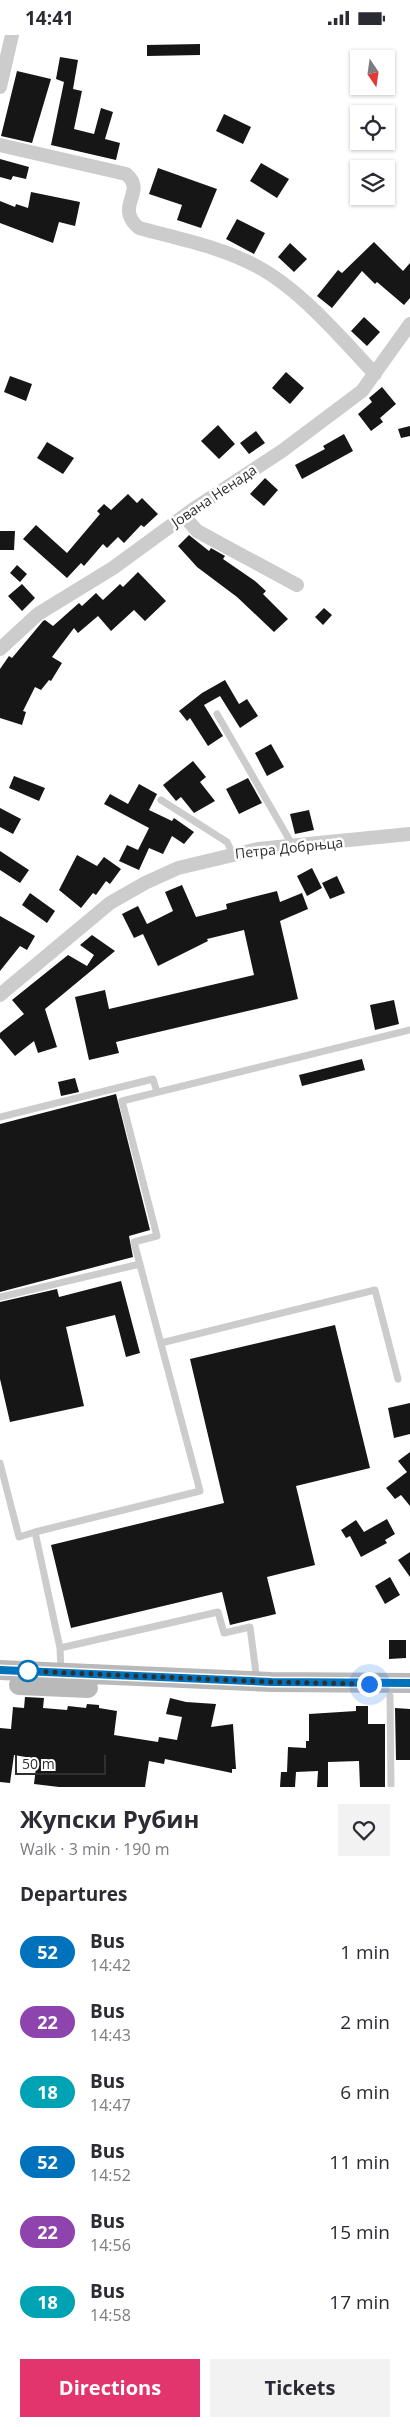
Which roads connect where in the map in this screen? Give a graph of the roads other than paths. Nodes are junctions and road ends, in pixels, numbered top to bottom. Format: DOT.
graph roads {
  1 [pos="12,35"];
  2 [pos="0,87"];
  3 [pos="0,145"];
  4 [pos="410,324"];
  5 [pos="376,375"];
  6 [pos="184,516"];
  7 [pos="297,585"];
  8 [pos="0,649"];
  9 [pos="217,715"];
  10 [pos="161,800"];
  11 [pos="410,834"];
  12 [pos="293,847"];
  13 [pos="233,854"];
  14 [pos="0,995"];
  15 [pos="410,1030"];
  16 [pos="157,1092"];
  17 [pos="0,1117"];
  18 [pos="140,1264"];
  19 [pos="0,1297"];
  20 [pos="161,1343"];
  21 [pos="398,1379"];
  22 [pos="0,1463"];
  23 [pos="35,1532"];
  24 [pos="60,1648"];
  25 [pos="0,1670"];
  26 [pos="59,1680"];
  27 [pos="257,1681"];
  28 [pos="0,1683"];
  29 [pos="410,1683"];
  30 [pos="400,1696"];
  31 [pos="391,1787"];
  1 -- 2 [label="street"];
  3 -- 5 [label="street"];
  4 -- 5 [label="street, Јована Ненада"];
  5 -- 6 [label="street, Јована Ненада"];
  6 -- 7 [label="street"];
  6 -- 8 [label="street, Јована Ненада"];
  9 -- 12 [label="lane"];
  10 -- 13 [label="lane"];
  11 -- 12 [label="street, Петра Добрњца"];
  12 -- 13 [label="street, Петра Добрњца"];
  13 -- 14 [label="street, Петра Добрњца"];
  15 -- 16 [label="lane"];
  16 -- 17 [label="lane"];
  16 -- 18 [label="lane"];
  18 -- 19 [label="lane"];
  18 -- 20 [label="lane"];
  20 -- 21 [label="lane"];
  20 -- 23 [label="lane"];
  22 -- 23 [label="lane"];
  23 -- 24 [label="lane"];
  24 -- 26 [label="lane"];
  24 -- 27 [label="lane"];
  25 -- 26 [label="main road"];
  26 -- 27 [label="main road"];
  26 -- 28 [label="main road"];
  26 -- 30 [label="main road"];
  27 -- 29 [label="main road"];
  30 -- 31 [label="lane"];
}
